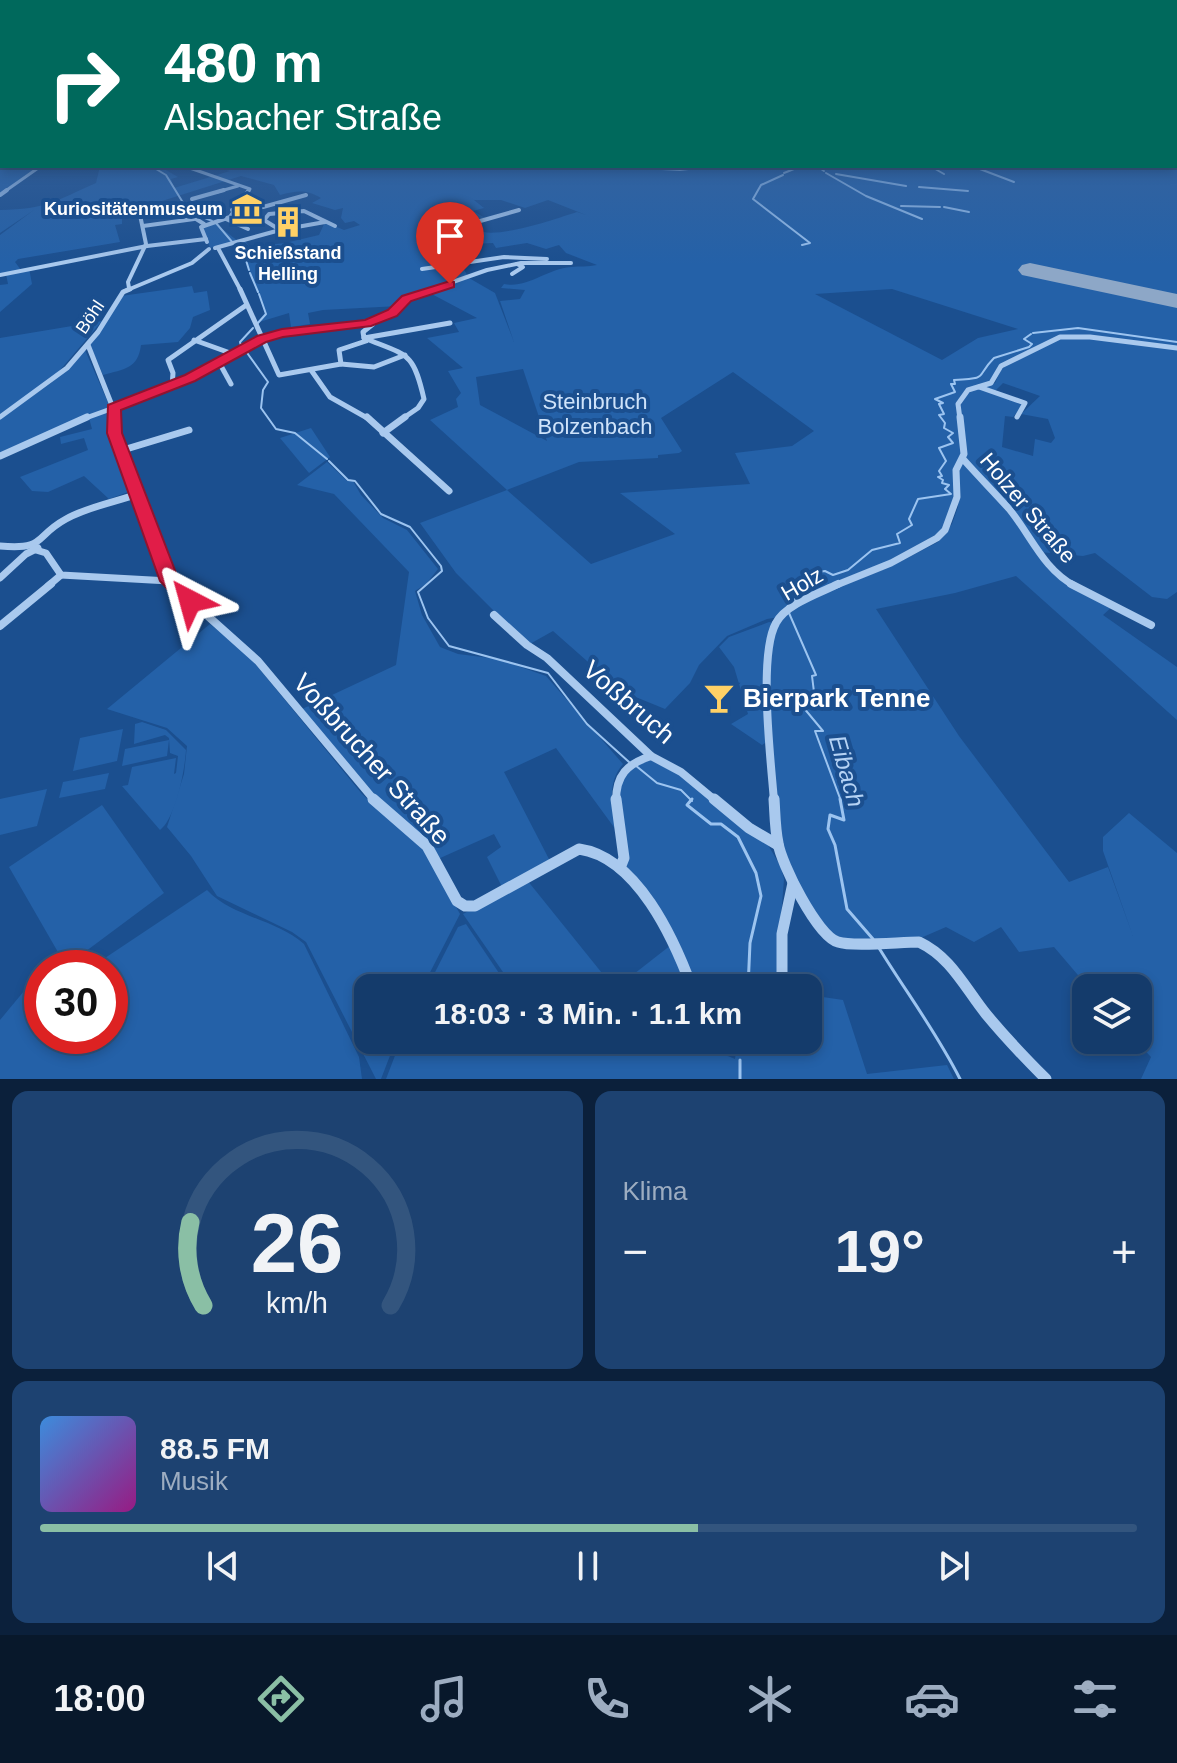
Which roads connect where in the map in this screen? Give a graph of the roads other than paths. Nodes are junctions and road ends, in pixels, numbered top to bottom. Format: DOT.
graph roads {
  1 [pos="38,168"];
  2 [pos="190,168"];
  3 [pos="240,185"];
  4 [pos="306,194"];
  5 [pos="0,195"];
  6 [pos="192,199"];
  7 [pos="232,210"];
  8 [pos="519,210"];
  9 [pos="194,219"];
  10 [pos="226,219"];
  11 [pos="325,222"];
  12 [pos="204,224"];
  13 [pos="143,226"];
  14 [pos="335,226"];
  15 [pos="248,229"];
  16 [pos="280,230"];
  17 [pos="206,239"];
  18 [pos="147,246"];
  19 [pos="218,248"];
  20 [pos="209,249"];
  21 [pos="548,261"];
  22 [pos="460,262"];
  23 [pos="571,263"];
  24 [pos="517,264"];
  25 [pos="422,269"];
  26 [pos="512,274"];
  27 [pos="0,275"];
  28 [pos="129,288"];
  29 [pos="245,306"];
  30 [pos="375,321"];
  31 [pos="450,323"];
  32 [pos="262,339"];
  33 [pos="194,340"];
  34 [pos="365,340"];
  35 [pos="88,345"];
  36 [pos="1177,348"];
  37 [pos="233,354"];
  38 [pos="405,355"];
  39 [pos="220,364"];
  40 [pos="341,364"];
  41 [pos="311,370"];
  42 [pos="231,384"];
  43 [pos="172,387"];
  44 [pos="977,387"];
  45 [pos="113,408"];
  46 [pos="0,417"];
  47 [pos="1017,417"];
  48 [pos="189,430"];
  49 [pos="383,433"];
  50 [pos="123,450"];
  51 [pos="0,456"];
  52 [pos="963,459"];
  53 [pos="449,491"];
  54 [pos="138,494"];
  55 [pos="937,538"];
  56 [pos="0,546"];
  57 [pos="36,547"];
  58 [pos="25,551"];
  59 [pos="61,575"];
  60 [pos="0,578"];
  61 [pos="169,581"];
  62 [pos="494,615"];
  63 [pos="1151,625"];
  64 [pos="0,626"];
  65 [pos="651,756"];
  66 [pos="778,845"];
  67 [pos="620,868"];
  68 [pos="793,883"];
  69 [pos="686,974"];
  70 [pos="780,974"];
  71 [pos="1046,1079"];
  1 -- 5 [label="street"];
  2 -- 3 [label="street"];
  3 -- 6 [label="street"];
  3 -- 7 [label="street"];
  4 -- 7 [label="street"];
  7 -- 10 [label="street"];
  8 -- 22 [label="street"];
  9 -- 12 [label="street"];
  9 -- 13 [label="street"];
  9 -- 13 [label="street"];
  10 -- 12 [label="street"];
  10 -- 15 [label="street"];
  11 -- 14 [label="street"];
  11 -- 16 [label="street"];
  11 -- 16 [label="street"];
  12 -- 17 [label="street"];
  13 -- 18 [label="street"];
  16 -- 19 [label="street"];
  17 -- 18 [label="street"];
  17 -- 20 [label="street"];
  18 -- 27 [label="street"];
  18 -- 28 [label="street"];
  19 -- 20 [label="street"];
  19 -- 29 [label="street"];
  20 -- 28 [label="street, Böhl"];
  21 -- 22 [label="street"];
  21 -- 23 [label="street"];
  21 -- 24 [label="street"];
  22 -- 25 [label="street"];
  24 -- 26 [label="street"];
  24 -- 30 [label="street"];
  28 -- 35 [label="street, Böhl"];
  29 -- 32 [label="street"];
  29 -- 33 [label="street"];
  30 -- 32 [label="street"];
  30 -- 34 [label="street"];
  31 -- 34 [label="street"];
  32 -- 37 [label="street"];
  32 -- 41 [label="street"];
  33 -- 37 [label="street"];
  33 -- 43 [label="street"];
  34 -- 38 [label="street"];
  34 -- 40 [label="street"];
  35 -- 45 [label="street"];
  35 -- 46 [label="street, Böhl"];
  36 -- 44 [label="street, Holzer Straße"];
  37 -- 39 [label="street"];
  38 -- 40 [label="street"];
  38 -- 49 [label="street"];
  39 -- 42 [label="street"];
  39 -- 43 [label="street"];
  40 -- 41 [label="street"];
  41 -- 49 [label="street"];
  43 -- 45 [label="street"];
  44 -- 47 [label="street"];
  44 -- 52 [label="street, Holzer Straße"];
  45 -- 50 [label="street"];
  45 -- 51 [label="street"];
  48 -- 50 [label="street"];
  49 -- 53 [label="street"];
  50 -- 54 [label="street"];
  52 -- 55 [label="street, Holzer Straße"];
  52 -- 63 [label="street, Holzer Straße"];
  54 -- 57 [label="street"];
  54 -- 61 [label="street"];
  55 -- 66 [label="street, Holz"];
  56 -- 58 [label="street"];
  57 -- 58 [label="street"];
  57 -- 59 [label="street"];
  58 -- 60 [label="street"];
  59 -- 61 [label="street"];
  59 -- 64 [label="street"];
  61 -- 67 [label="street, Voßbrucher Straße"];
  62 -- 65 [label="street, Voßbruch"];
  65 -- 66 [label="street, Voßbruch"];
  65 -- 67 [label="street"];
  66 -- 68 [label="street"];
  67 -- 69 [label="street"];
  68 -- 70 [label="street"];
  68 -- 71 [label="street"];
}
